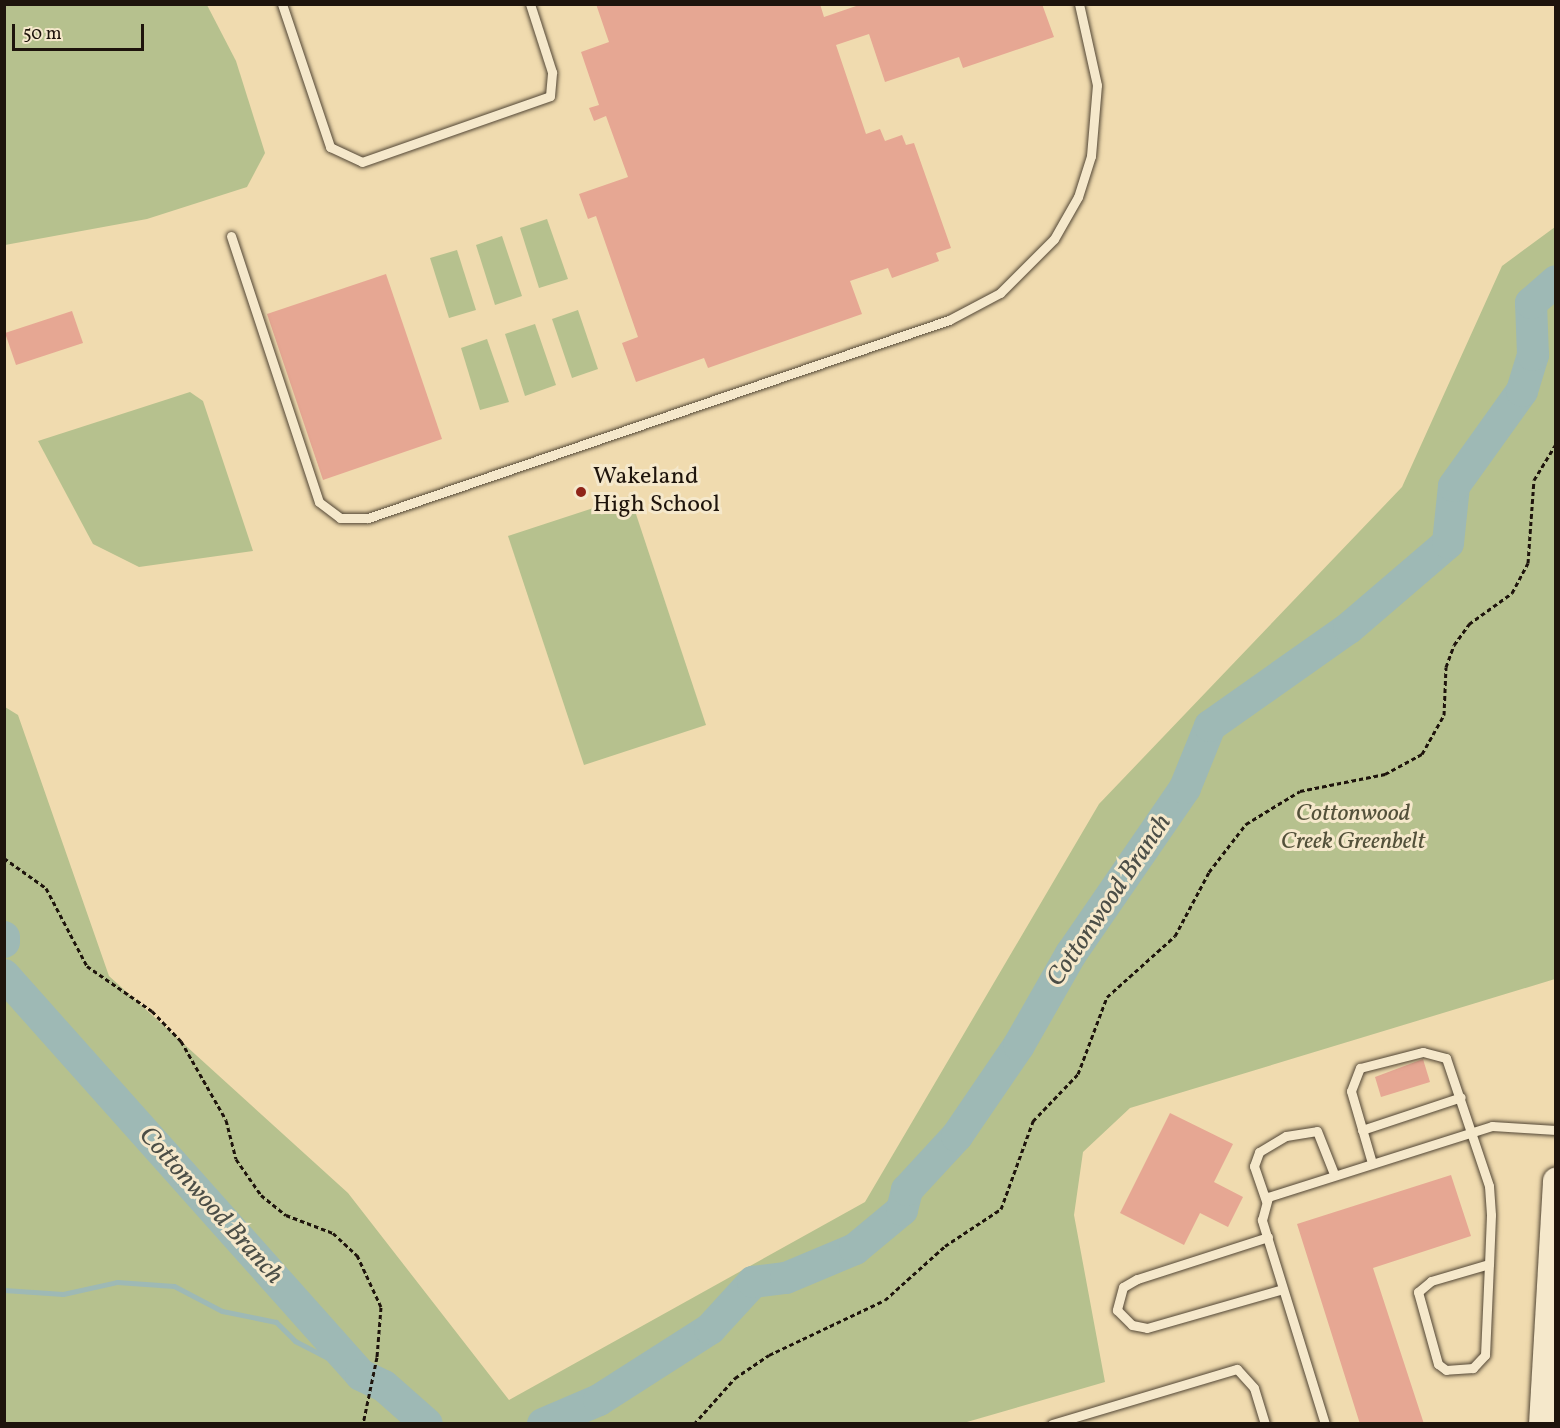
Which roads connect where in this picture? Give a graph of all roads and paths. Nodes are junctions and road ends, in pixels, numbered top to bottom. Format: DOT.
graph roads {
  1 [pos="282,4"];
  2 [pos="530,4"];
  3 [pos="1079,4"];
  4 [pos="231,236"];
  5 [pos="1556,444"];
  6 [pos="4,858"];
  7 [pos="1461,1097"];
  8 [pos="1362,1130"];
  9 [pos="1556,1130"];
  10 [pos="1472,1132"];
  11 [pos="1372,1163"];
  12 [pos="1334,1174"];
  13 [pos="1556,1180"];
  14 [pos="1266,1201"];
  15 [pos="1268,1237"];
  16 [pos="1489,1264"];
  17 [pos="1283,1288"];
  18 [pos="363,1424"];
  19 [pos="694,1424"];
  20 [pos="1052,1424"];
  21 [pos="1265,1424"];
  22 [pos="1325,1424"];
  23 [pos="1542,1424"];
  1 -- 2 [label="lane"];
  3 -- 4 [label="lane"];
  5 -- 19 [label="path"];
  6 -- 18 [label="path"];
  7 -- 8 [label="lane"];
  7 -- 8 [label="lane"];
  7 -- 10 [label="lane"];
  8 -- 11 [label="lane"];
  9 -- 10 [label="lane"];
  10 -- 11 [label="lane"];
  10 -- 16 [label="lane"];
  11 -- 12 [label="lane"];
  12 -- 14 [label="lane"];
  12 -- 14 [label="lane"];
  13 -- 23 [label="main road"];
  14 -- 15 [label="lane"];
  15 -- 17 [label="lane"];
  15 -- 17 [label="lane"];
  16 -- 16 [label="lane"];
  17 -- 22 [label="lane"];
  20 -- 21 [label="lane"];
}
